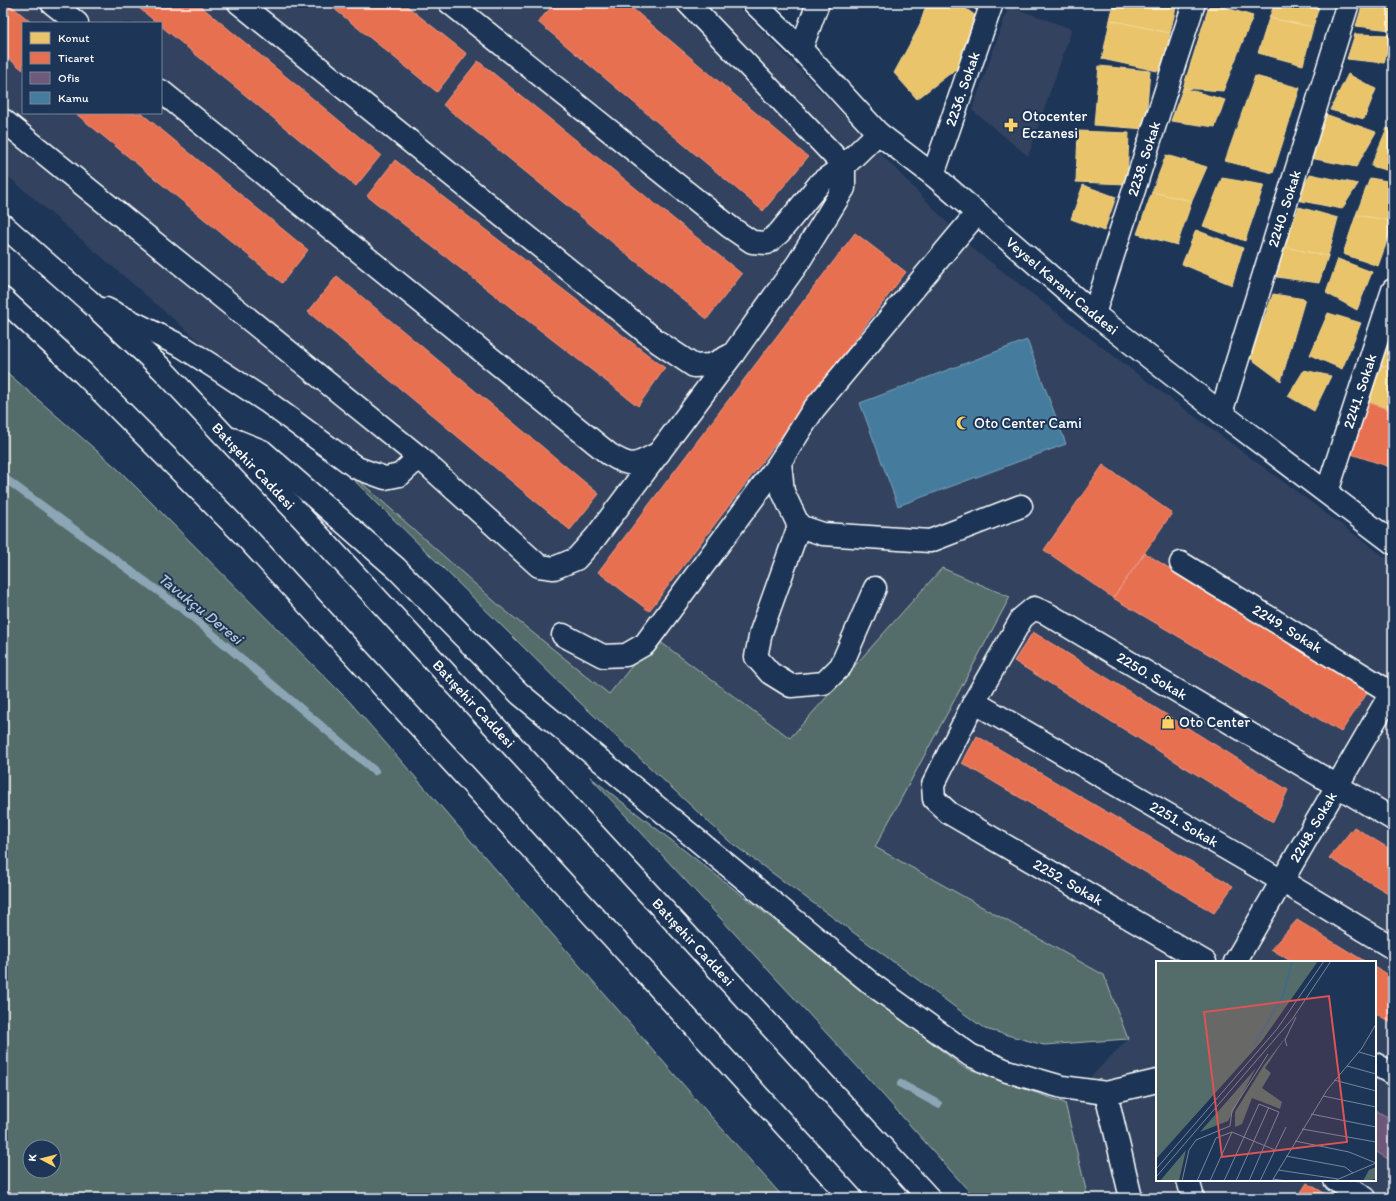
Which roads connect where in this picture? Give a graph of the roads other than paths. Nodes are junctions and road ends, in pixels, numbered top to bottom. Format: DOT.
graph roads {
  1 [pos="52,3"];
  2 [pos="239,3"];
  3 [pos="450,3"];
  4 [pos="688,3"];
  5 [pos="754,3"];
  6 [pos="818,3"];
  7 [pos="992,3"];
  8 [pos="1194,3"];
  9 [pos="1348,3"];
  10 [pos="76,22"];
  11 [pos="801,49"];
  12 [pos="162,92"];
  13 [pos="3,120"];
  14 [pos="878,133"];
  15 [pos="844,166"];
  16 [pos="932,175"];
  17 [pos="977,213"];
  18 [pos="3,225"];
  19 [pos="1393,290"];
  20 [pos="3,299"];
  21 [pos="88,300"];
  22 [pos="1094,314"];
  23 [pos="733,354"];
  24 [pos="1221,413"];
  25 [pos="223,435"];
  26 [pos="659,453"];
  27 [pos="419,457"];
  28 [pos="780,462"];
  29 [pos="1327,492"];
  30 [pos="1021,506"];
  31 [pos="799,526"];
  32 [pos="1393,543"];
  33 [pos="1181,563"];
  34 [pos="875,588"];
  35 [pos="563,635"];
  36 [pos="1392,693"];
  37 [pos="974,702"];
  38 [pos="1337,787"];
  39 [pos="1393,820"];
  40 [pos="1282,881"];
  41 [pos="1393,948"];
  42 [pos="1203,961"];
  43 [pos="1236,961"];
  44 [pos="1376,1065"];
  45 [pos="1393,1074"];
  46 [pos="1156,1081"];
  47 [pos="1106,1093"];
  48 [pos="1188,1181"];
  49 [pos="1337,1181"];
  50 [pos="851,1198"];
  51 [pos="929,1198"];
  52 [pos="1131,1198"];
  53 [pos="1193,1198"];
  54 [pos="1365,1198"];
  1 -- 10 [label="main road"];
  2 -- 23 [label="main road"];
  3 -- 15 [label="main road"];
  4 -- 15 [label="main road"];
  5 -- 11 [label="main road, Veysel Karani Caddesi"];
  6 -- 11 [label="main road"];
  7 -- 16 [label="main road, 2236. Sokak"];
  8 -- 22 [label="main road, 2238. Sokak"];
  9 -- 24 [label="main road, 2240. Sokak"];
  11 -- 14 [label="main road, Veysel Karani Caddesi"];
  12 -- 26 [label="main road"];
  13 -- 27 [label="main road"];
  14 -- 15 [label="main road"];
  14 -- 16 [label="main road, Veysel Karani Caddesi"];
  15 -- 23 [label="main road"];
  16 -- 17 [label="main road, Veysel Karani Caddesi"];
  17 -- 22 [label="main road, Veysel Karani Caddesi"];
  17 -- 28 [label="main road"];
  18 -- 21 [label="main road, Batışehir Caddesi"];
  19 -- 29 [label="main road, 2241. Sokak"];
  20 -- 50 [label="main road"];
  21 -- 25 [label="main road, Batışehir Caddesi"];
  21 -- 27 [label="main road"];
  22 -- 24 [label="main road, Veysel Karani Caddesi"];
  23 -- 26 [label="main road"];
  24 -- 29 [label="main road, Veysel Karani Caddesi"];
  25 -- 47 [label="main road"];
  25 -- 51 [label="main road, Batışehir Caddesi"];
  26 -- 27 [label="main road"];
  28 -- 31 [label="main road"];
  28 -- 35 [label="main road"];
  29 -- 32 [label="main road, Veysel Karani Caddesi"];
  30 -- 31 [label="main road"];
  31 -- 34 [label="main road"];
  33 -- 36 [label="main road, 2249. Sokak"];
  36 -- 38 [label="main road, 2248. Sokak"];
  37 -- 38 [label="main road, 2250. Sokak"];
  37 -- 40 [label="main road, 2251. Sokak"];
  37 -- 42 [label="main road, 2252. Sokak"];
  38 -- 39 [label="main road, 2250. Sokak"];
  38 -- 40 [label="main road, 2248. Sokak"];
  40 -- 41 [label="main road, 2251. Sokak"];
  40 -- 43 [label="main road, 2248. Sokak"];
  44 -- 45 [label="main road"];
  46 -- 47 [label="main road"];
  47 -- 52 [label="main road"];
  48 -- 53 [label="main road"];
  49 -- 54 [label="main road"];
}
